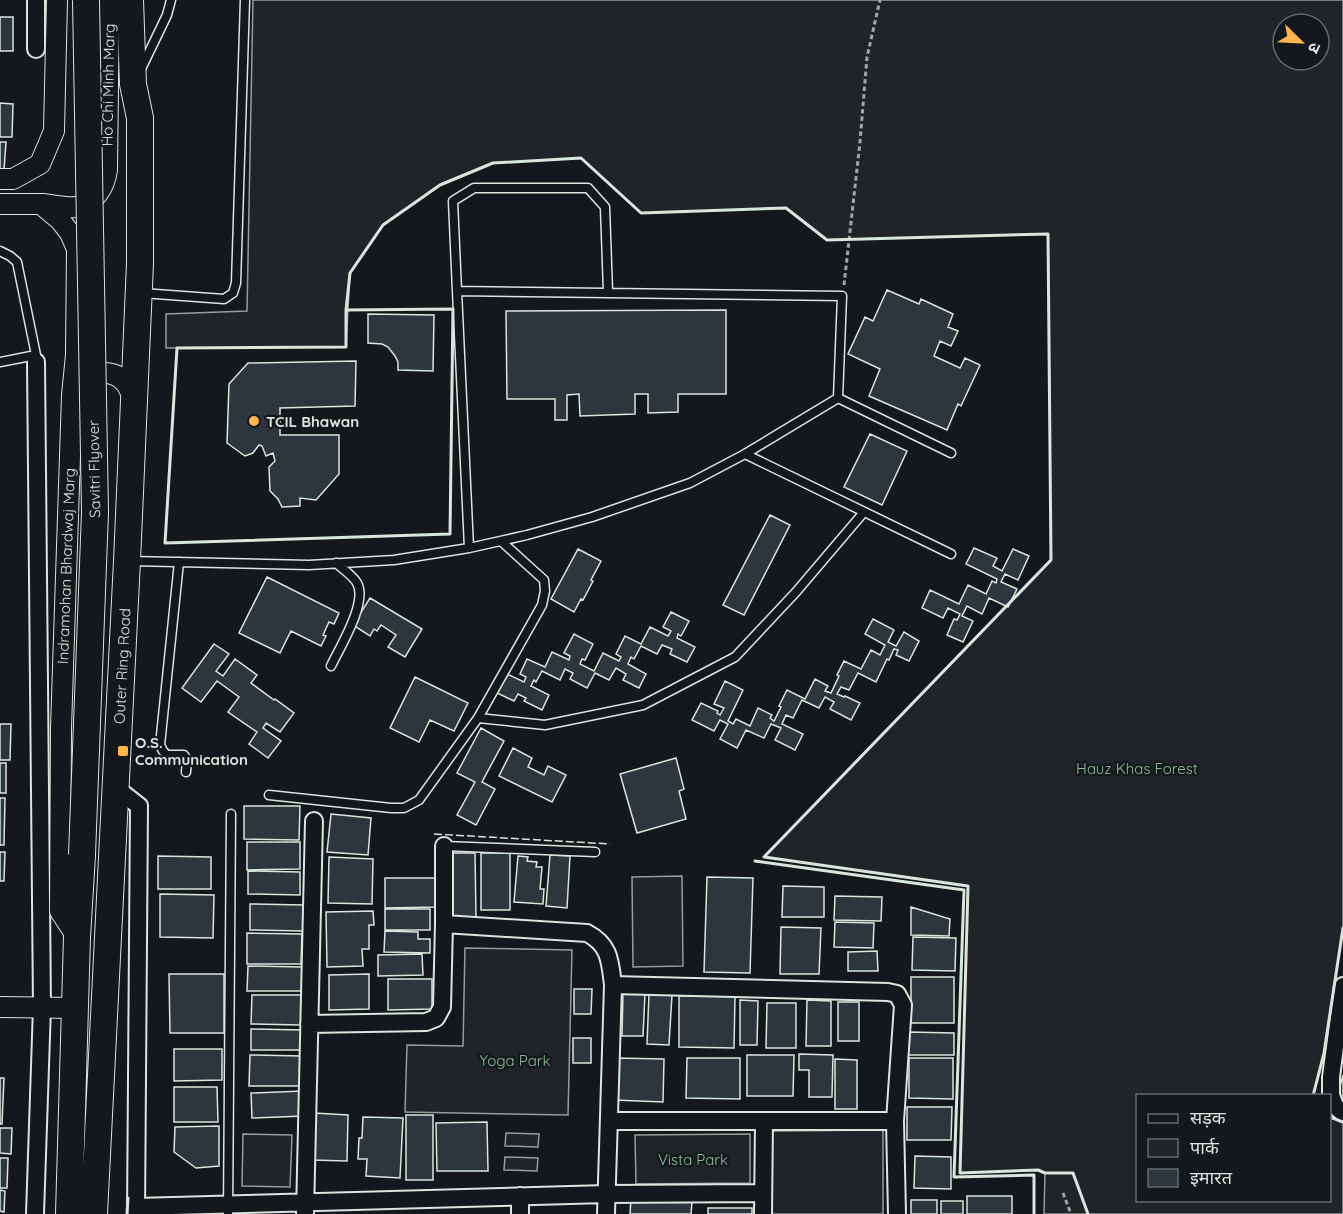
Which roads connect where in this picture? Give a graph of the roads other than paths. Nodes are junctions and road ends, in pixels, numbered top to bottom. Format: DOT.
graph roads {
  1 [pos="36,0"];
  2 [pos="57,0"];
  3 [pos="86,0"];
  4 [pos="109,0"];
  5 [pos="130,0"];
  6 [pos="171,0"];
  7 [pos="245,0"];
  8 [pos="56,20"];
  9 [pos="109,24"];
  10 [pos="36,49"];
  11 [pos="133,84"];
  12 [pos="140,118"];
  13 [pos="0,179"];
  14 [pos="0,204"];
  15 [pos="41,204"];
  16 [pos="0,251"];
  17 [pos="456,291"];
  18 [pos="608,292"];
  19 [pos="138,293"];
  20 [pos="36,358"];
  21 [pos="0,362"];
  22 [pos="72,395"];
  23 [pos="838,398"];
  24 [pos="134,405"];
  25 [pos="951,453"];
  26 [pos="745,454"];
  27 [pos="864,512"];
  28 [pos="501,541"];
  29 [pos="470,548"];
  30 [pos="951,554"];
  31 [pos="127,561"];
  32 [pos="179,562"];
  33 [pos="336,563"];
  34 [pos="331,666"];
  35 [pos="478,718"];
  36 [pos="186,772"];
  37 [pos="116,788"];
  38 [pos="268,795"];
  39 [pos="231,814"];
  40 [pos="314,821"];
  41 [pos="444,846"];
  42 [pos="595,852"];
  43 [pos="444,924"];
  44 [pos="77,937"];
  45 [pos="613,985"];
  46 [pos="1343,986"];
  47 [pos="0,1006"];
  48 [pos="42,1008"];
  49 [pos="76,1008"];
  50 [pos="309,1024"];
  51 [pos="1340,1034"];
  52 [pos="1343,1113"];
  53 [pos="609,1121"];
  54 [pos="764,1121"];
  55 [pos="895,1121"];
  56 [pos="763,1193"];
  57 [pos="606,1194"];
  58 [pos="520,1196"];
  59 [pos="305,1208"];
  60 [pos="228,1209"];
  61 [pos="136,1210"];
  62 [pos="35,1214"];
  63 [pos="69,1214"];
  64 [pos="94,1214"];
  65 [pos="520,1214"];
  66 [pos="606,1214"];
  67 [pos="763,1214"];
  68 [pos="897,1214"];
  1 -- 10 [label="street"];
  2 -- 8 [label="street"];
  3 -- 44 [label="main road, Savitri Flyover, bridge"];
  4 -- 9 [label="street, Ho Chi Minh Marg"];
  5 -- 11 [label="main road, Ho Chi Minh Marg"];
  6 -- 11 [label="lane"];
  7 -- 19 [label="lane"];
  8 -- 9 [label="street"];
  8 -- 13 [label="street"];
  9 -- 15 [label="street, Ho Chi Minh Marg"];
  11 -- 12 [label="main road, Ho Chi Minh Marg"];
  12 -- 19 [label="main road, Outer Ring Road"];
  14 -- 15 [label="street"];
  15 -- 22 [label="street, Indramohan Bhardwaj Marg"];
  16 -- 20 [label="lane"];
  17 -- 18 [label="lane"];
  17 -- 18 [label="lane"];
  17 -- 29 [label="lane"];
  18 -- 23 [label="lane"];
  19 -- 24 [label="main road, Outer Ring Road"];
  20 -- 21 [label="lane"];
  20 -- 48 [label="street"];
  22 -- 24 [label="street"];
  22 -- 44 [label="street, Indramohan Bhardwaj Marg"];
  23 -- 25 [label="lane"];
  23 -- 26 [label="lane"];
  24 -- 31 [label="main road, Outer Ring Road"];
  26 -- 27 [label="lane"];
  26 -- 28 [label="lane"];
  27 -- 30 [label="lane"];
  27 -- 35 [label="lane"];
  28 -- 29 [label="lane"];
  28 -- 35 [label="lane"];
  29 -- 33 [label="lane"];
  31 -- 32 [label="lane"];
  31 -- 37 [label="main road, Outer Ring Road"];
  32 -- 33 [label="lane"];
  32 -- 36 [label="lane"];
  33 -- 34 [label="lane"];
  35 -- 38 [label="lane"];
  37 -- 61 [label="street"];
  37 -- 64 [label="main road, Outer Ring Road"];
  39 -- 60 [label="lane"];
  40 -- 50 [label="street"];
  41 -- 42 [label="lane"];
  41 -- 43 [label="street"];
  43 -- 45 [label="street"];
  43 -- 50 [label="street"];
  44 -- 49 [label="main road"];
  45 -- 53 [label="street"];
  45 -- 55 [label="street"];
  46 -- 51 [label="street"];
  47 -- 48 [label="street"];
  48 -- 49 [label="street"];
  48 -- 62 [label="street"];
  49 -- 63 [label="main road"];
  50 -- 59 [label="street"];
  51 -- 52 [label="street"];
  53 -- 54 [label="street"];
  53 -- 57 [label="street"];
  54 -- 55 [label="street"];
  54 -- 56 [label="street"];
  55 -- 68 [label="street"];
  56 -- 57 [label="street"];
  56 -- 67 [label="street"];
  57 -- 58 [label="street"];
  57 -- 66 [label="street"];
  58 -- 59 [label="street"];
  58 -- 65 [label="street"];
  59 -- 60 [label="street"];
  60 -- 61 [label="street"];
}
